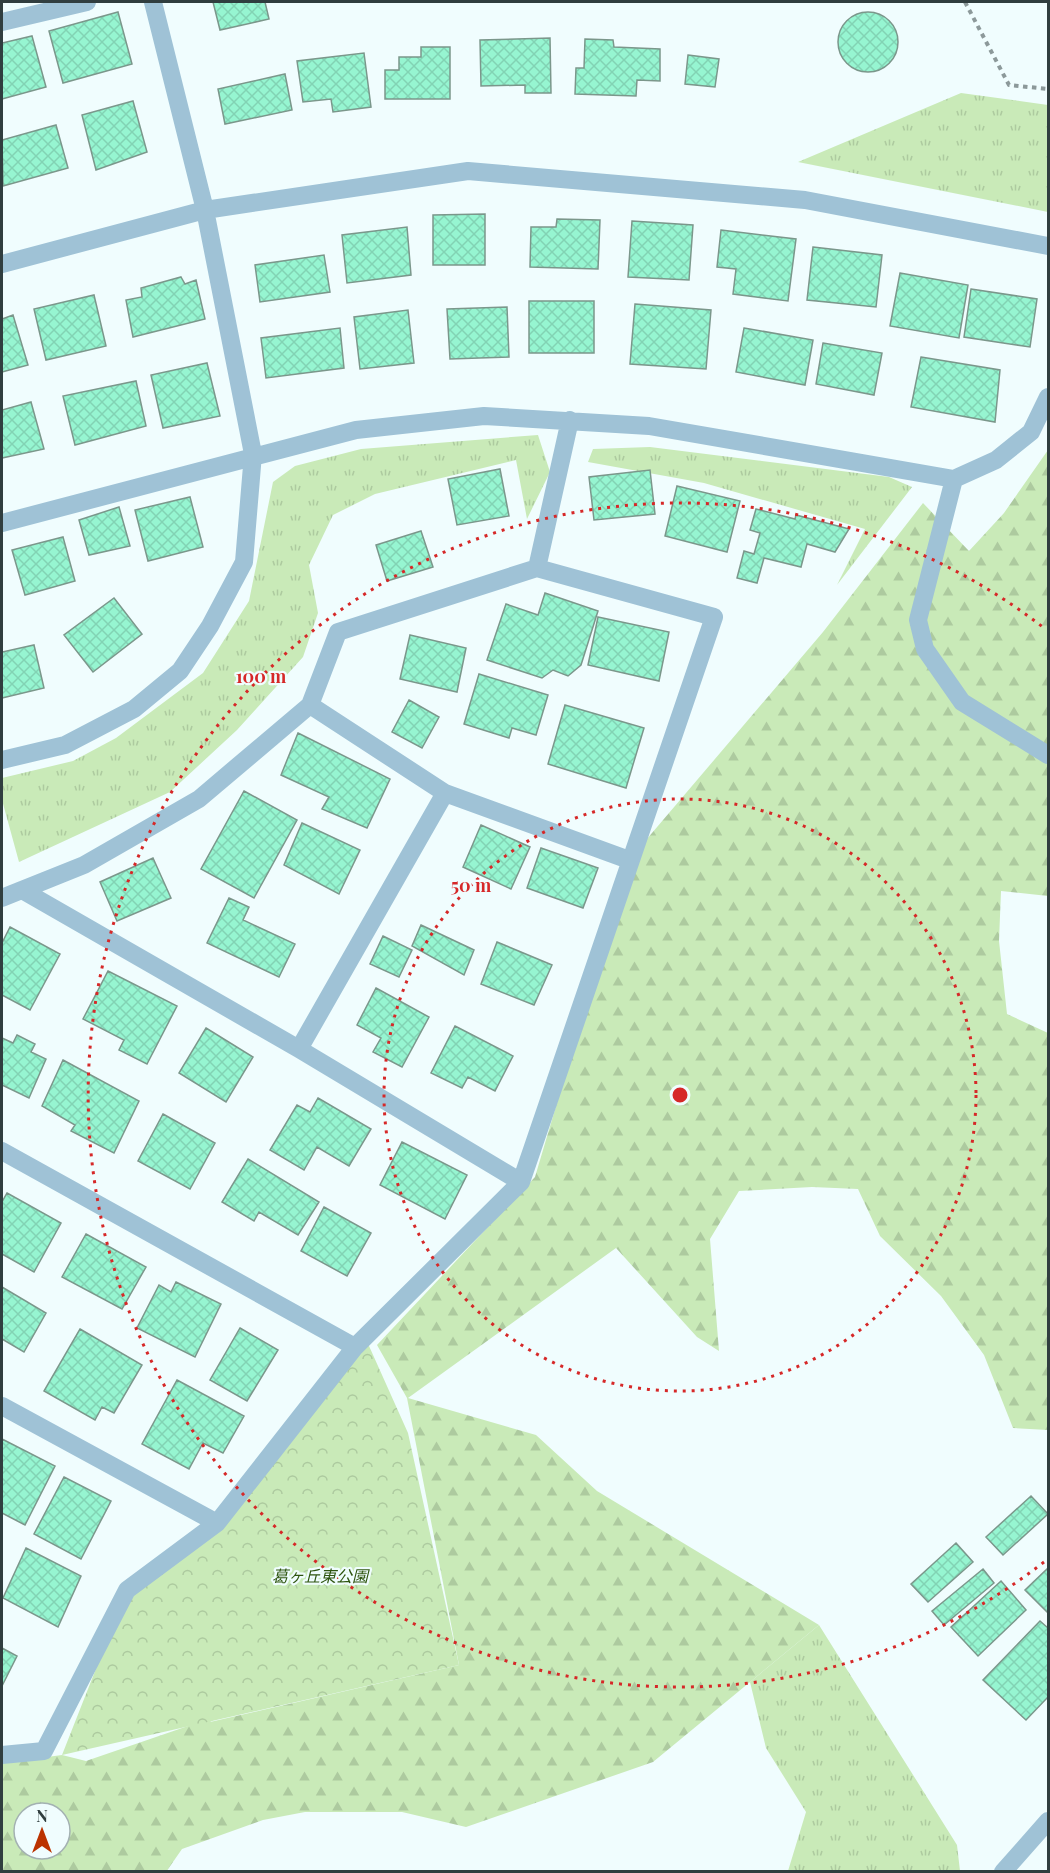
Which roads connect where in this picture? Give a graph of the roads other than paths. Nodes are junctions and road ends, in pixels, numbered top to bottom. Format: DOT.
graph roads {
  1 [pos="87,2"];
  2 [pos="153,2"];
  3 [pos="2,22"];
  4 [pos="205,210"];
  5 [pos="1048,246"];
  6 [pos="2,264"];
  7 [pos="1048,397"];
  8 [pos="570,420"];
  9 [pos="253,454"];
  10 [pos="954,479"];
  11 [pos="2,523"];
  12 [pos="537,568"];
  13 [pos="310,705"];
  14 [pos="1048,755"];
  15 [pos="2,760"];
  16 [pos="445,793"];
  17 [pos="629,860"];
  18 [pos="22,890"];
  19 [pos="2,894"];
  20 [pos="299,1049"];
  21 [pos="2,1150"];
  22 [pos="521,1182"];
  23 [pos="355,1347"];
  24 [pos="2,1406"];
  25 [pos="217,1523"];
  26 [pos="2,1755"];
  27 [pos="1048,1821"];
  28 [pos="1003,1872"];
  1 -- 3 [label="street"];
  2 -- 4 [label="street"];
  4 -- 5 [label="street"];
  4 -- 6 [label="street"];
  4 -- 9 [label="street"];
  7 -- 10 [label="street"];
  8 -- 9 [label="street"];
  8 -- 10 [label="street"];
  8 -- 12 [label="street"];
  9 -- 11 [label="street"];
  9 -- 15 [label="street"];
  10 -- 14 [label="street"];
  12 -- 13 [label="street"];
  12 -- 17 [label="street"];
  13 -- 16 [label="street"];
  13 -- 18 [label="street"];
  16 -- 17 [label="street"];
  16 -- 20 [label="street"];
  17 -- 22 [label="street"];
  18 -- 19 [label="street"];
  18 -- 20 [label="street"];
  20 -- 22 [label="street"];
  21 -- 23 [label="street"];
  22 -- 23 [label="street"];
  23 -- 25 [label="street"];
  24 -- 25 [label="street"];
  25 -- 26 [label="street"];
  27 -- 28 [label="street"];
}
